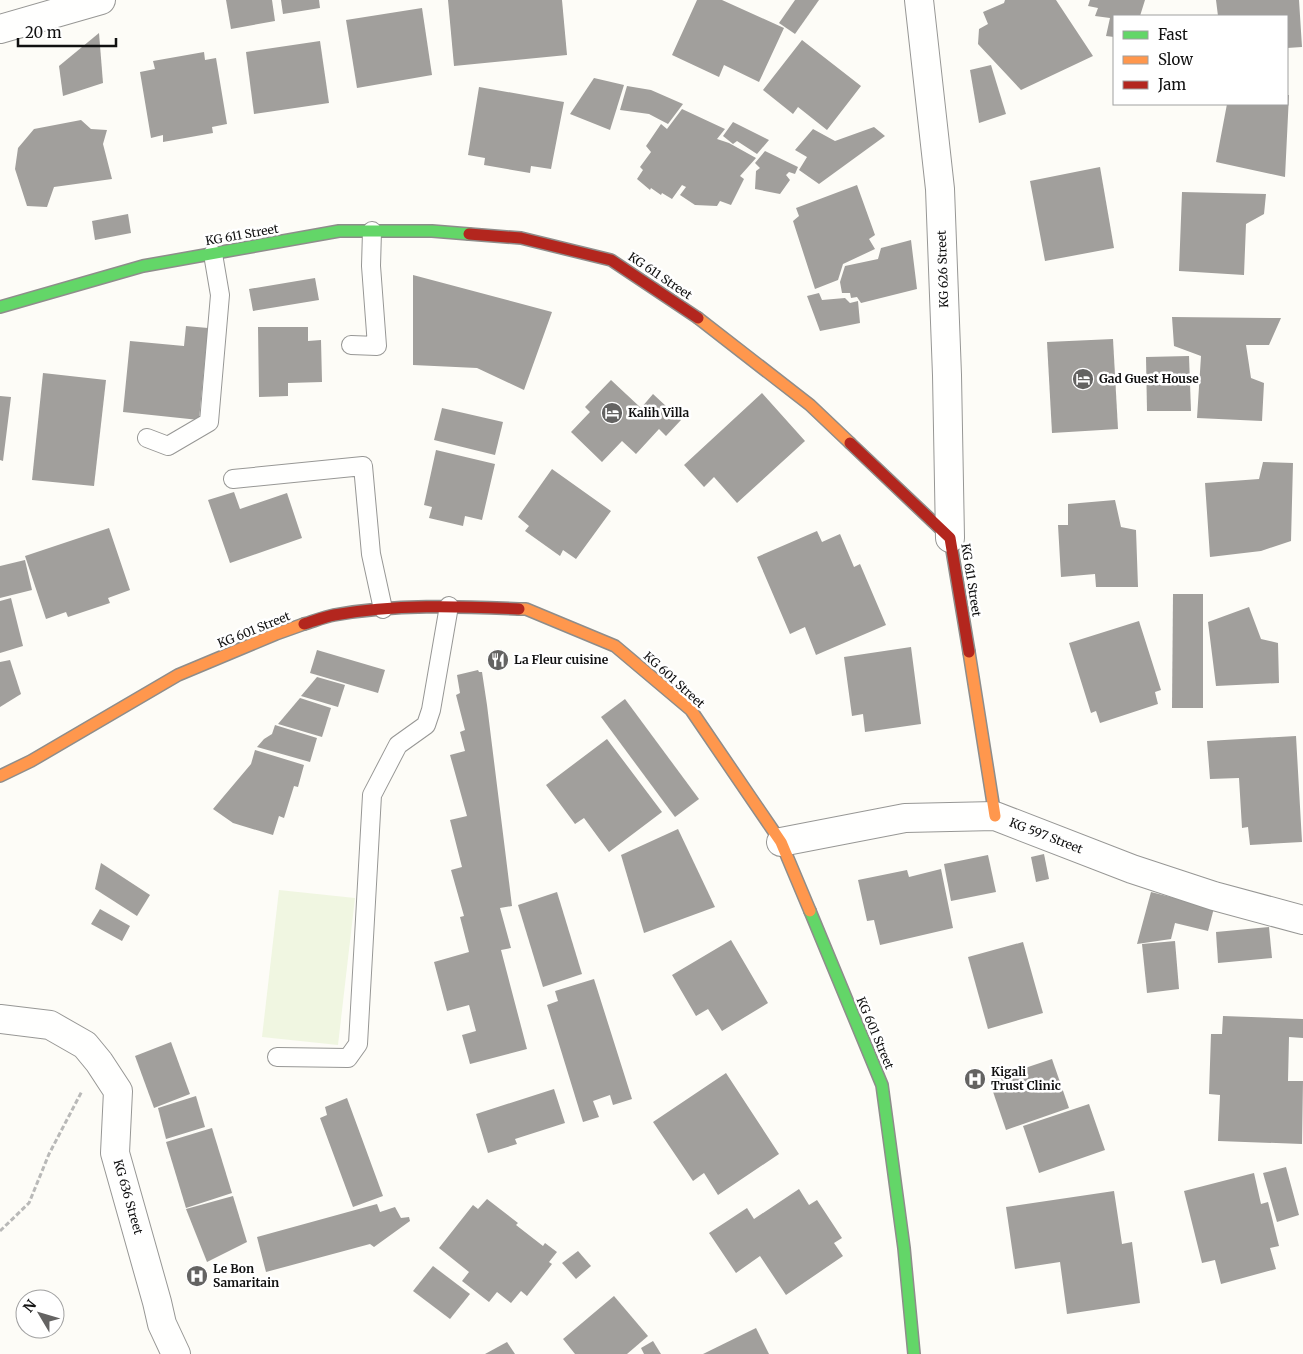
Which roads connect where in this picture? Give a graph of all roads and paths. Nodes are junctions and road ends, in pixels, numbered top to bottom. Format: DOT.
graph roads {
  1 [pos="101,0"];
  2 [pos="919,0"];
  3 [pos="0,29"];
  4 [pos="372,231"];
  5 [pos="213,254"];
  6 [pos="0,307"];
  7 [pos="352,345"];
  8 [pos="146,438"];
  9 [pos="233,479"];
  10 [pos="950,538"];
  11 [pos="449,606"];
  12 [pos="383,609"];
  13 [pos="0,776"];
  14 [pos="995,816"];
  15 [pos="780,842"];
  16 [pos="1303,920"];
  17 [pos="0,1019"];
  18 [pos="277,1057"];
  19 [pos="99,1062"];
  20 [pos="0,1230"];
  21 [pos="176,1354"];
  22 [pos="914,1354"];
  1 -- 3 [label="street"];
  2 -- 10 [label="street, KG 626 Street"];
  4 -- 5 [label="main road, KG 611 Street"];
  4 -- 7 [label="lane"];
  4 -- 10 [label="main road, KG 611 Street"];
  5 -- 6 [label="main road, KG 611 Street"];
  5 -- 8 [label="lane"];
  9 -- 12 [label="lane"];
  10 -- 14 [label="main road, KG 611 Street"];
  11 -- 12 [label="main road, KG 601 Street"];
  11 -- 15 [label="main road, KG 601 Street"];
  11 -- 18 [label="lane"];
  12 -- 13 [label="main road, KG 601 Street"];
  14 -- 15 [label="street, KG 597 Street"];
  14 -- 16 [label="street, KG 597 Street"];
  15 -- 22 [label="main road, KG 601 Street"];
  17 -- 19 [label="street, KG 636 Street"];
  19 -- 20 [label="path"];
  19 -- 21 [label="street, KG 636 Street"];
}
